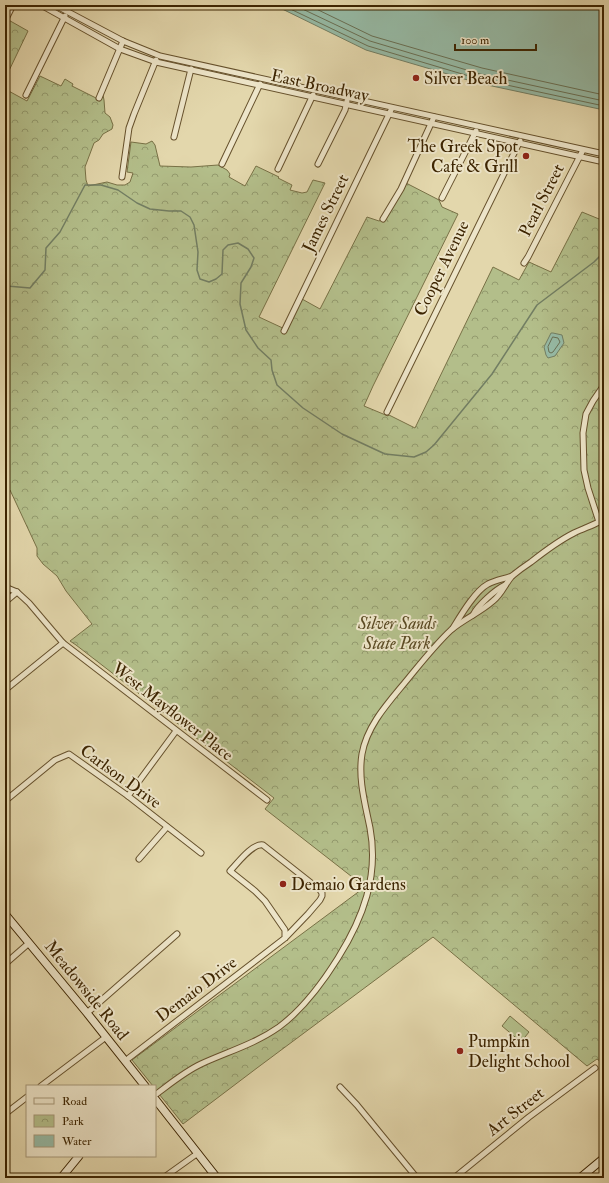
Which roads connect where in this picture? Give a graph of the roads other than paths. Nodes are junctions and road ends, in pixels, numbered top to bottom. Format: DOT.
graph roads {
  1 [pos="13,5"];
  2 [pos="41,5"];
  3 [pos="56,5"];
  4 [pos="67,12"];
  5 [pos="64,18"];
  6 [pos="5,21"];
  7 [pos="123,41"];
  8 [pos="120,49"];
  9 [pos="158,56"];
  10 [pos="156,62"];
  11 [pos="193,64"];
  12 [pos="191,71"];
  13 [pos="262,79"];
  14 [pos="259,86"];
  15 [pos="315,90"];
  16 [pos="26,95"];
  17 [pos="312,97"];
  18 [pos="99,98"];
  19 [pos="348,98"];
  20 [pos="346,104"];
  21 [pos="392,108"];
  22 [pos="389,114"];
  23 [pos="434,117"];
  24 [pos="431,124"];
  25 [pos="478,127"];
  26 [pos="475,134"];
  27 [pos="174,136"];
  28 [pos="522,137"];
  29 [pos="519,143"];
  30 [pos="583,150"];
  31 [pos="604,154"];
  32 [pos="579,157"];
  33 [pos="604,162"];
  34 [pos="222,164"];
  35 [pos="318,164"];
  36 [pos="278,169"];
  37 [pos="122,177"];
  38 [pos="442,198"];
  39 [pos="383,218"];
  40 [pos="524,263"];
  41 [pos="284,331"];
  42 [pos="604,385"];
  43 [pos="387,412"];
  44 [pos="513,576"];
  45 [pos="5,587"];
  46 [pos="17,592"];
  47 [pos="5,602"];
  48 [pos="453,629"];
  49 [pos="63,643"];
  50 [pos="5,690"];
  51 [pos="176,731"];
  52 [pos="128,796"];
  53 [pos="266,800"];
  54 [pos="5,801"];
  55 [pos="167,827"];
  56 [pos="201,853"];
  57 [pos="140,860"];
  58 [pos="5,914"];
  59 [pos="177,934"];
  60 [pos="285,938"];
  61 [pos="29,943"];
  62 [pos="5,964"];
  63 [pos="87,1013"];
  64 [pos="106,1037"];
  65 [pos="125,1061"];
  66 [pos="595,1068"];
  67 [pos="42,1085"];
  68 [pos="143,1085"];
  69 [pos="340,1087"];
  70 [pos="156,1094"];
  71 [pos="26,1098"];
  72 [pos="156,1100"];
  73 [pos="5,1114"];
  74 [pos="198,1153"];
  75 [pos="78,1157"];
  76 [pos="604,1158"];
  77 [pos="61,1178"];
  78 [pos="164,1178"];
  79 [pos="217,1178"];
  80 [pos="417,1178"];
  81 [pos="454,1178"];
  82 [pos="580,1178"];
  1 -- 6 [label="street"];
  2 -- 5 [label="street, East Broadway"];
  3 -- 4 [label="street, East Broadway"];
  4 -- 5 [label="street"];
  4 -- 7 [label="street, East Broadway"];
  5 -- 8 [label="street, East Broadway"];
  5 -- 16 [label="street"];
  7 -- 8 [label="street"];
  7 -- 9 [label="street, East Broadway"];
  8 -- 10 [label="street, East Broadway"];
  8 -- 18 [label="street"];
  9 -- 10 [label="street"];
  9 -- 11 [label="street, East Broadway"];
  10 -- 12 [label="street, East Broadway"];
  10 -- 37 [label="street"];
  11 -- 12 [label="street"];
  11 -- 13 [label="street, East Broadway"];
  12 -- 14 [label="street, East Broadway"];
  12 -- 27 [label="street"];
  13 -- 14 [label="street"];
  13 -- 15 [label="street, East Broadway"];
  14 -- 17 [label="street, East Broadway"];
  14 -- 34 [label="street"];
  15 -- 17 [label="street"];
  15 -- 19 [label="street, East Broadway"];
  17 -- 20 [label="street, East Broadway"];
  17 -- 36 [label="street"];
  19 -- 20 [label="street"];
  19 -- 21 [label="street, East Broadway"];
  20 -- 22 [label="street, East Broadway"];
  20 -- 35 [label="street"];
  21 -- 22 [label="street, James Street"];
  21 -- 23 [label="street, East Broadway"];
  22 -- 24 [label="street, East Broadway"];
  22 -- 41 [label="street, James Street"];
  23 -- 24 [label="street"];
  23 -- 25 [label="street, East Broadway"];
  24 -- 26 [label="street, East Broadway"];
  24 -- 39 [label="street"];
  25 -- 26 [label="street"];
  25 -- 28 [label="street, East Broadway"];
  26 -- 29 [label="street, East Broadway"];
  26 -- 38 [label="street"];
  28 -- 29 [label="street, Cooper Avenue"];
  28 -- 30 [label="street, East Broadway"];
  29 -- 32 [label="street, East Broadway"];
  29 -- 43 [label="street, Cooper Avenue"];
  30 -- 31 [label="street, East Broadway"];
  30 -- 32 [label="street, Pearl Street"];
  32 -- 33 [label="street, East Broadway"];
  32 -- 40 [label="street, Pearl Street"];
  42 -- 44 [label="street"];
  44 -- 48 [label="street"];
  44 -- 48 [label="street"];
  45 -- 46 [label="street, West Mayflower Place"];
  46 -- 47 [label="street"];
  46 -- 49 [label="street, West Mayflower Place"];
  48 -- 70 [label="street"];
  49 -- 50 [label="street"];
  49 -- 51 [label="street, West Mayflower Place"];
  51 -- 52 [label="street"];
  51 -- 53 [label="street, West Mayflower Place"];
  52 -- 54 [label="street, Carlson Drive"];
  52 -- 55 [label="street, Carlson Drive"];
  55 -- 56 [label="street, Carlson Drive"];
  55 -- 57 [label="street"];
  58 -- 61 [label="main road, Meadowside Road"];
  59 -- 63 [label="street"];
  60 -- 60 [label="street, Demaio Drive"];
  60 -- 65 [label="street, Demaio Drive"];
  61 -- 62 [label="street"];
  61 -- 63 [label="main road, Meadowside Road"];
  63 -- 64 [label="main road, Meadowside Road"];
  64 -- 65 [label="main road, Meadowside Road"];
  64 -- 67 [label="street"];
  65 -- 68 [label="main road, Meadowside Road"];
  66 -- 81 [label="street, Art Street"];
  69 -- 80 [label="street"];
  71 -- 73 [label="street"];
  72 -- 74 [label="main road"];
  74 -- 78 [label="street"];
  74 -- 79 [label="main road"];
  75 -- 77 [label="main road"];
  76 -- 82 [label="main road"];
}
